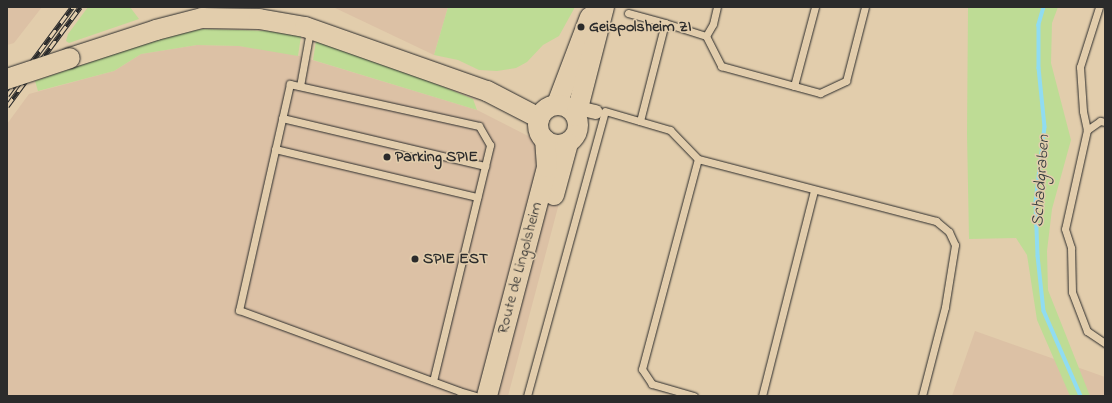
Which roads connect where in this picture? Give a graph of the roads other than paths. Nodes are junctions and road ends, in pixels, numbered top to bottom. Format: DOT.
graph roads {
  1 [pos="594,7"];
  2 [pos="604,7"];
  3 [pos="717,7"];
  4 [pos="815,7"];
  5 [pos="865,7"];
  6 [pos="1099,7"];
  7 [pos="628,13"];
  8 [pos="666,23"];
  9 [pos="311,30"];
  10 [pos="706,36"];
  11 [pos="7,79"];
  12 [pos="300,86"];
  13 [pos="794,86"];
  14 [pos="557,104"];
  15 [pos="589,112"];
  16 [pos="282,118"];
  17 [pos="539,118"];
  18 [pos="640,121"];
  19 [pos="1105,122"];
  20 [pos="1088,130"];
  21 [pos="545,140"];
  22 [pos="568,143"];
  23 [pos="275,149"];
  24 [pos="698,159"];
  25 [pos="485,166"];
  26 [pos="814,190"];
  27 [pos="477,197"];
  28 [pos="1105,343"];
  29 [pos="433,381"];
  30 [pos="475,396"];
  31 [pos="487,396"];
  32 [pos="500,396"];
  33 [pos="527,396"];
  34 [pos="694,396"];
  35 [pos="762,396"];
  36 [pos="922,396"];
  1 -- 14 [label="main road"];
  2 -- 15 [label="main road"];
  3 -- 10 [label="lane"];
  4 -- 13 [label="lane"];
  5 -- 13 [label="lane"];
  6 -- 20 [label="lane"];
  7 -- 8 [label="lane"];
  8 -- 10 [label="lane"];
  8 -- 18 [label="lane"];
  9 -- 11 [label="main road, bridge"];
  9 -- 12 [label="lane"];
  9 -- 17 [label="main road"];
  10 -- 13 [label="lane"];
  12 -- 16 [label="lane"];
  12 -- 25 [label="lane"];
  14 -- 15 [label="main road"];
  14 -- 17 [label="main road"];
  15 -- 18 [label="lane"];
  15 -- 22 [label="main road, Route de Lingolsheim"];
  15 -- 33 [label="lane"];
  16 -- 23 [label="lane"];
  16 -- 25 [label="lane"];
  17 -- 21 [label="main road, Route de Lingolsheim"];
  18 -- 24 [label="lane"];
  19 -- 20 [label="lane"];
  20 -- 28 [label="lane"];
  21 -- 22 [label="main road"];
  21 -- 31 [label="main road, Route de Lingolsheim"];
  22 -- 32 [label="main road, Route de Lingolsheim"];
  23 -- 27 [label="lane"];
  23 -- 29 [label="lane"];
  24 -- 26 [label="lane"];
  24 -- 34 [label="lane"];
  25 -- 27 [label="lane"];
  26 -- 35 [label="lane"];
  26 -- 36 [label="lane"];
  27 -- 29 [label="lane"];
  29 -- 30 [label="lane"];
}
